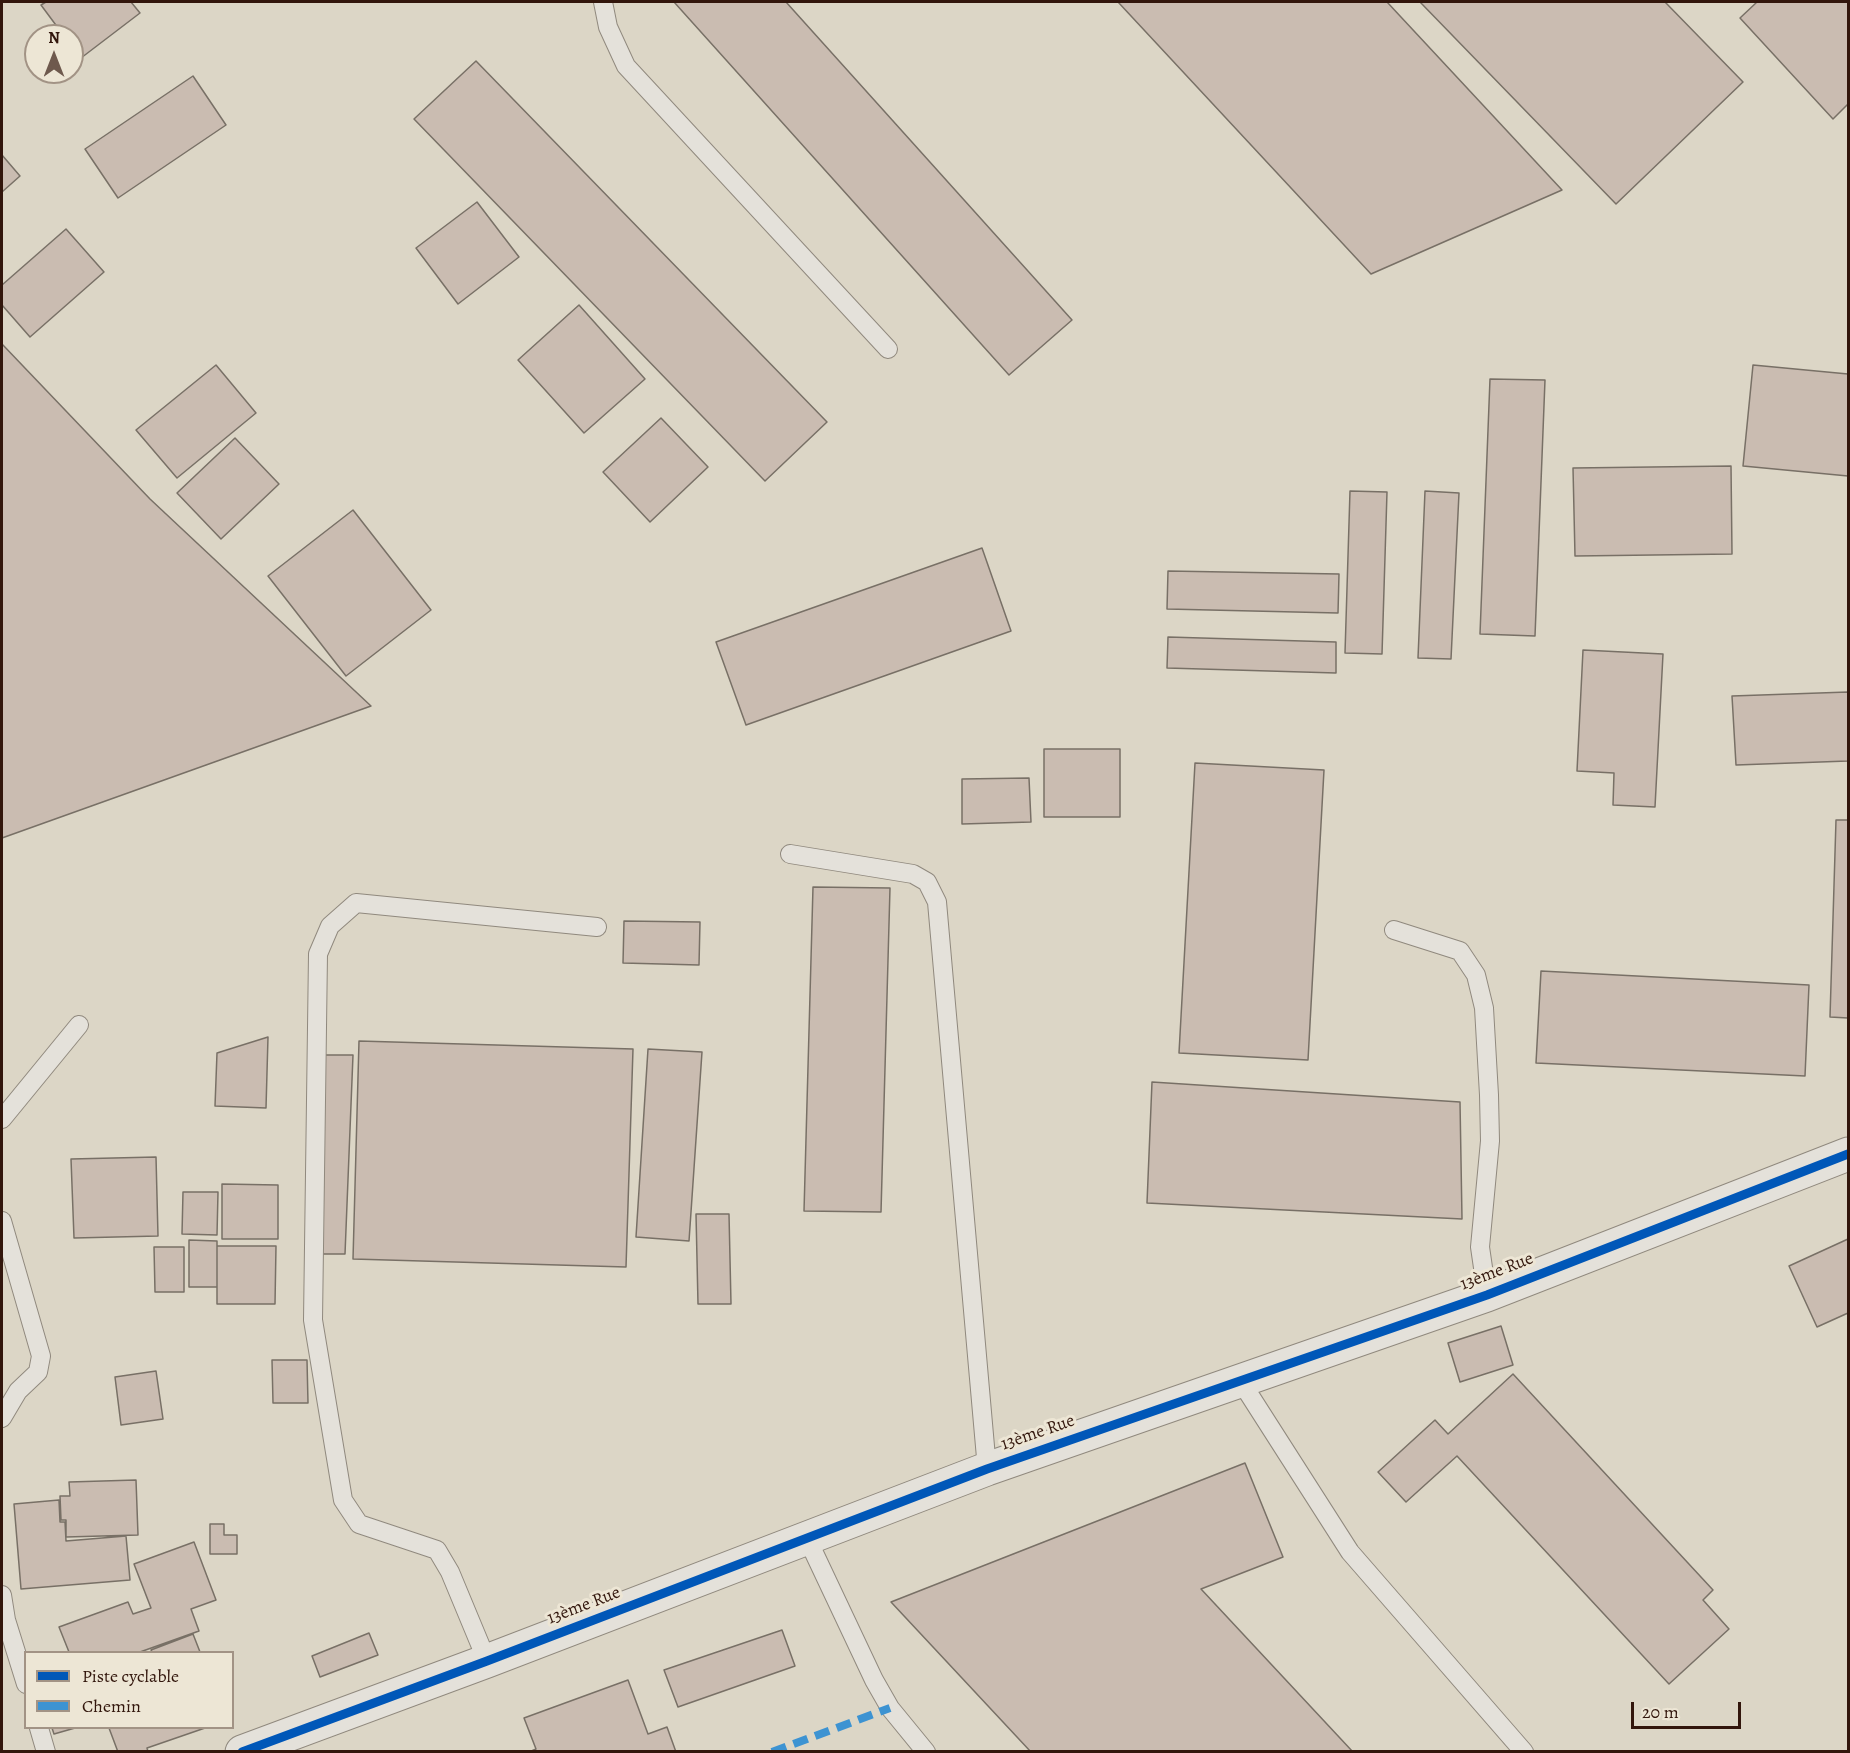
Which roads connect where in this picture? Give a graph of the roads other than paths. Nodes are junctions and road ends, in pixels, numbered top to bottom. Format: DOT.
graph roads {
  1 [pos="603,2"];
  2 [pos="888,349"];
  3 [pos="790,854"];
  4 [pos="597,927"];
  5 [pos="1394,930"];
  6 [pos="79,1025"];
  7 [pos="2,1119"];
  8 [pos="1848,1154"];
  9 [pos="2,1221"];
  10 [pos="1487,1295"];
  11 [pos="1240,1380"];
  12 [pos="2,1418"];
  13 [pos="987,1469"];
  14 [pos="807,1538"];
  15 [pos="2,1594"];
  16 [pos="487,1661"];
  17 [pos="24,1678"];
  18 [pos="39,1729"];
  19 [pos="46,1752"];
  20 [pos="242,1752"];
  21 [pos="926,1752"];
  22 [pos="1524,1752"];
  1 -- 2 [label="lane"];
  3 -- 13 [label="lane"];
  4 -- 16 [label="lane"];
  5 -- 10 [label="lane"];
  6 -- 7 [label="lane"];
  8 -- 10 [label="street, 13ème Rue"];
  9 -- 12 [label="lane"];
  10 -- 11 [label="street, 13ème Rue"];
  11 -- 13 [label="street, 13ème Rue"];
  11 -- 22 [label="lane"];
  13 -- 14 [label="street, 13ème Rue"];
  14 -- 16 [label="street, 13ème Rue"];
  14 -- 21 [label="lane"];
  15 -- 17 [label="lane"];
  16 -- 20 [label="street, 13ème Rue"];
  18 -- 19 [label="lane"];
}
